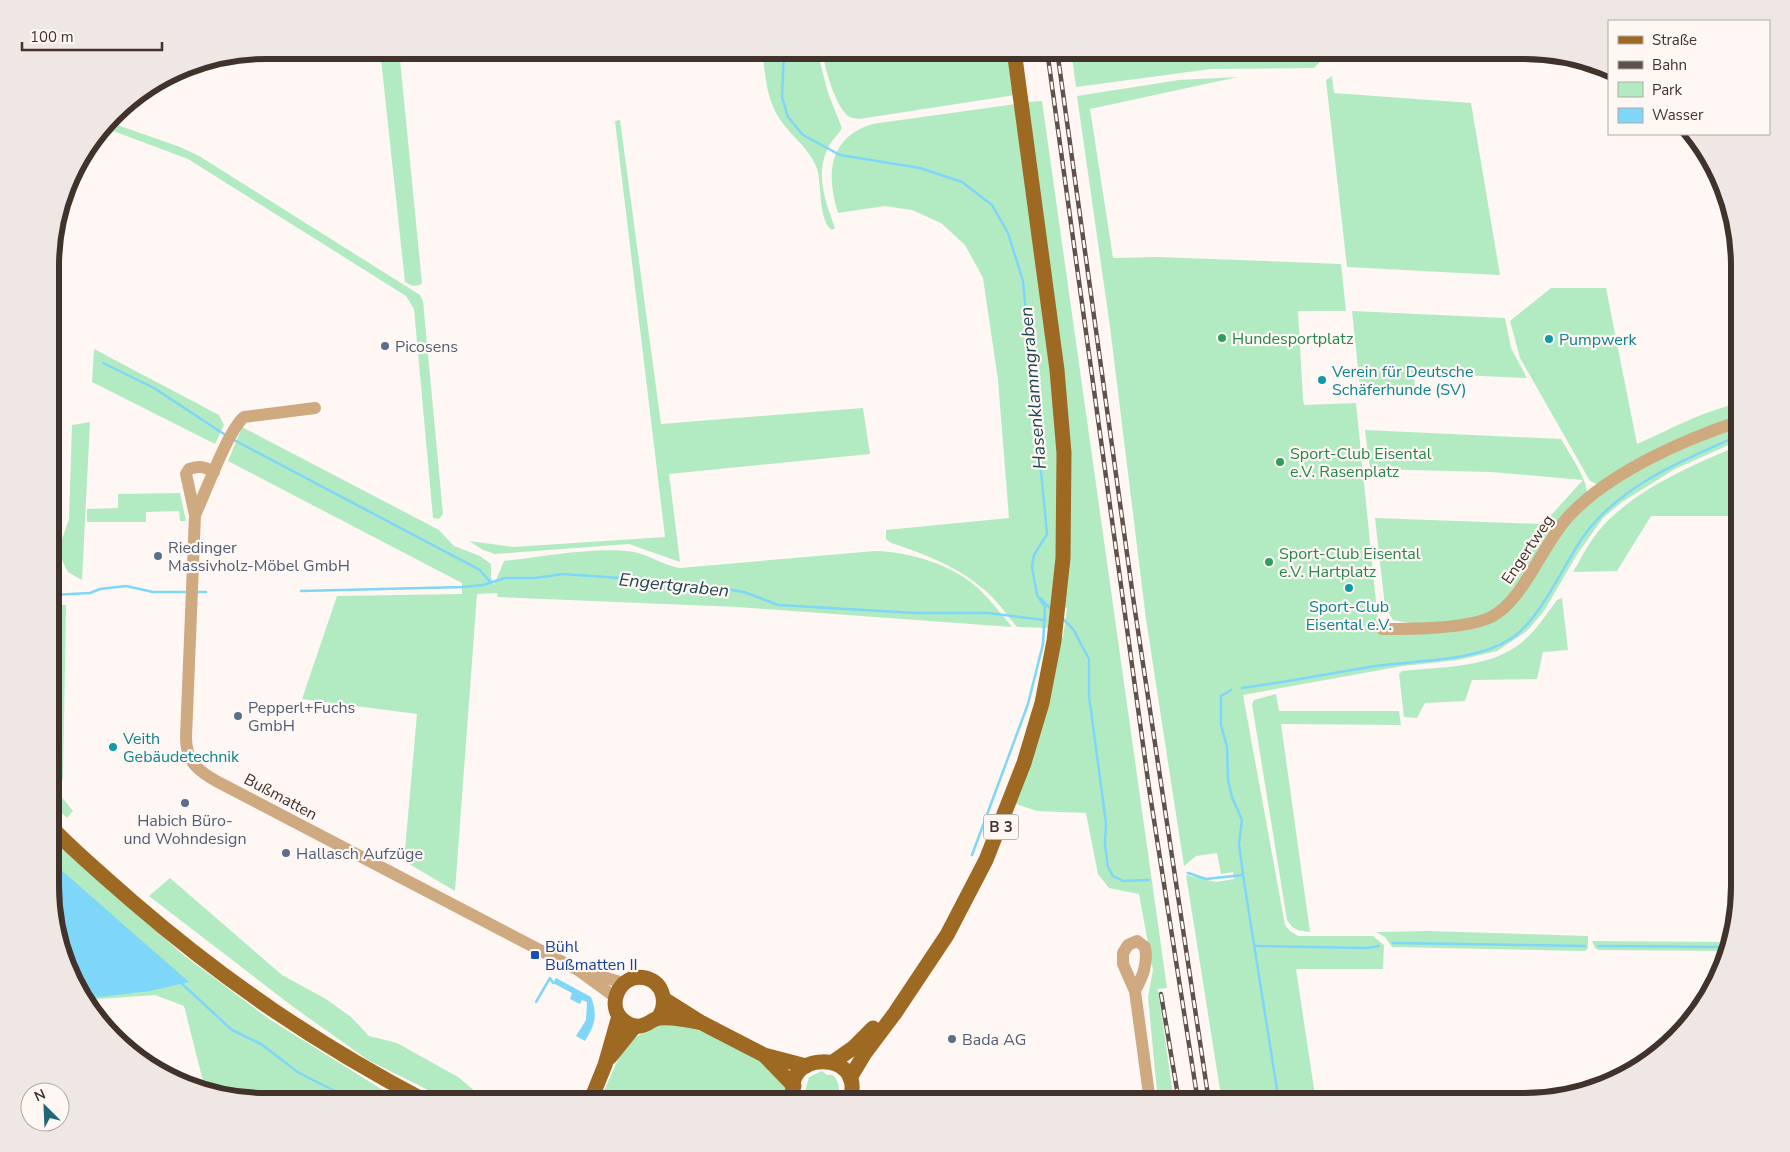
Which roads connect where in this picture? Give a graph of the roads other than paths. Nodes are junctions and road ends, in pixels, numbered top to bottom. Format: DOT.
graph roads {
  1 [pos="1015,59"];
  2 [pos="316,408"];
  3 [pos="1731,425"];
  4 [pos="214,472"];
  5 [pos="195,516"];
  6 [pos="1382,629"];
  7 [pos="59,834"];
  8 [pos="578,970"];
  9 [pos="623,983"];
  10 [pos="1135,991"];
  11 [pos="615,997"];
  12 [pos="664,999"];
  13 [pos="901,1001"];
  14 [pos="619,1016"];
  15 [pos="658,1018"];
  16 [pos="702,1023"];
  17 [pos="635,1026"];
  18 [pos="764,1055"];
  19 [pos="833,1062"];
  20 [pos="605,1065"];
  21 [pos="806,1066"];
  22 [pos="794,1086"];
  23 [pos="410,1093"];
  24 [pos="594,1093"];
  25 [pos="795,1093"];
  26 [pos="853,1093"];
  27 [pos="854,1093"];
  28 [pos="1149,1093"];
  1 -- 13 [label="main road, B 3"];
  2 -- 4 [label="street, Bußmatten"];
  3 -- 6 [label="street, Engertweg"];
  4 -- 5 [label="street, Bußmatten"];
  4 -- 5 [label="street, Bußmatten"];
  5 -- 8 [label="street, Bußmatten"];
  7 -- 23 [label="main road"];
  8 -- 9 [label="street, Bußmatten"];
  8 -- 11 [label="street, Bußmatten"];
  9 -- 11 [label="main road"];
  9 -- 12 [label="main road"];
  10 -- 28 [label="street"];
  11 -- 14 [label="main road"];
  12 -- 15 [label="main road"];
  12 -- 16 [label="main road"];
  13 -- 19 [label="main road, B 3"];
  13 -- 27 [label="main road, B 3"];
  14 -- 17 [label="main road"];
  14 -- 20 [label="main road"];
  15 -- 16 [label="main road"];
  15 -- 17 [label="main road"];
  16 -- 18 [label="main road"];
  17 -- 20 [label="main road"];
  18 -- 21 [label="main road"];
  18 -- 22 [label="main road"];
  19 -- 21 [label="main road"];
  19 -- 26 [label="main road, B 3"];
  20 -- 24 [label="main road"];
  21 -- 22 [label="main road"];
  22 -- 25 [label="main road"];
}
